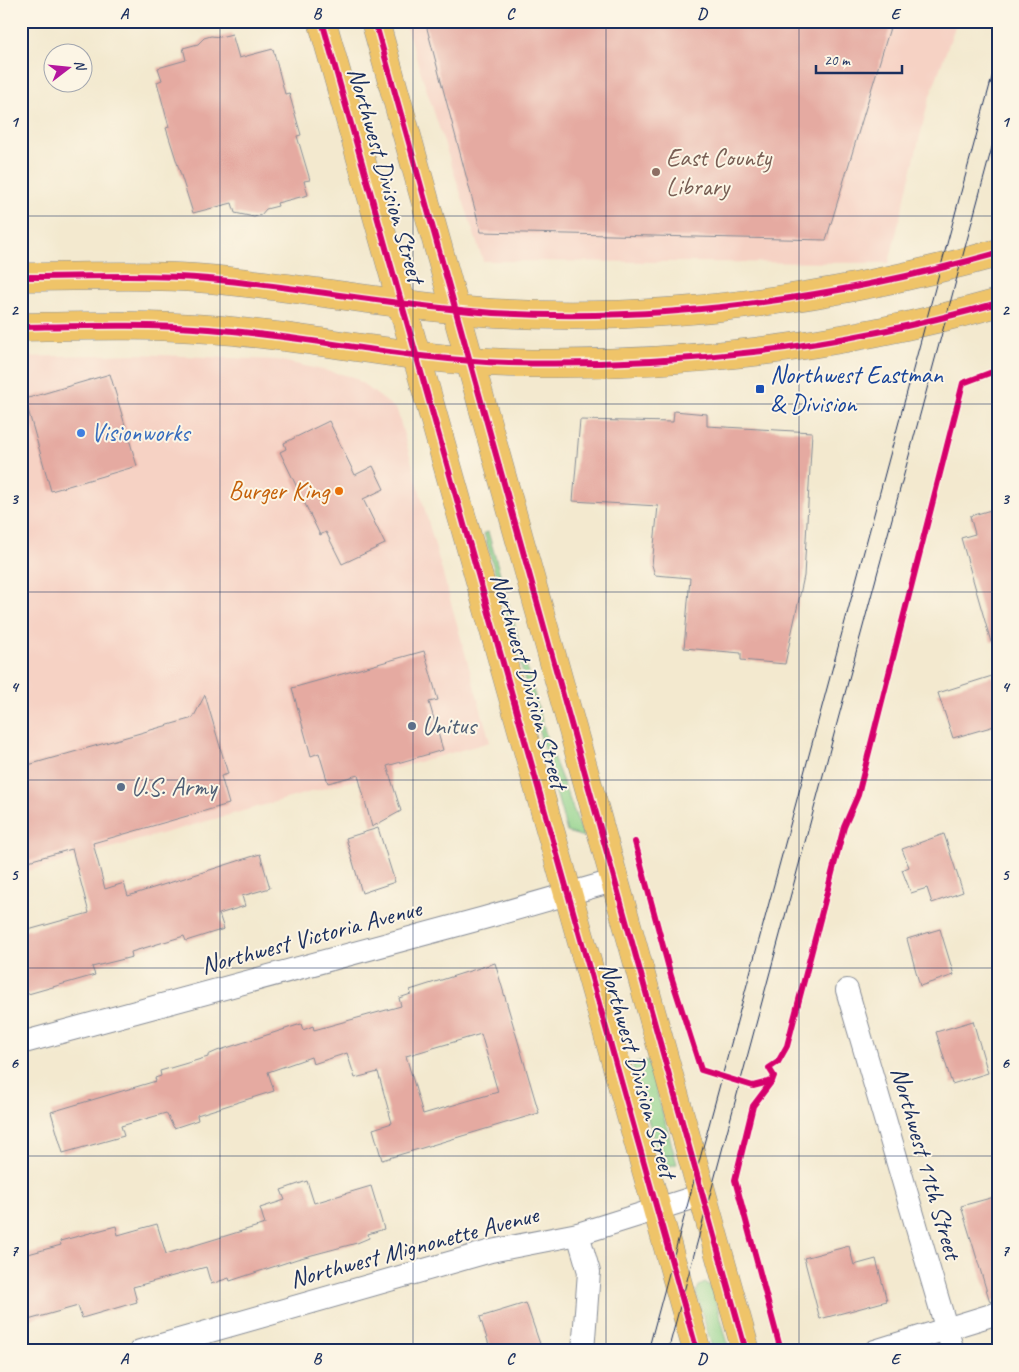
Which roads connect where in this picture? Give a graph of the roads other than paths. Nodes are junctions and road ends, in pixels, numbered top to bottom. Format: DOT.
graph roads {
  1 [pos="322,21"];
  2 [pos="375,21"];
  3 [pos="998,254"];
  4 [pos="21,277"];
  5 [pos="401,302"];
  6 [pos="998,303"];
  7 [pos="456,308"];
  8 [pos="21,327"];
  9 [pos="416,355"];
  10 [pos="470,359"];
  11 [pos="613,881"];
  12 [pos="567,895"];
  13 [pos="847,990"];
  14 [pos="21,1043"];
  15 [pos="702,1195"];
  16 [pos="657,1209"];
  17 [pos="578,1234"];
  18 [pos="998,1313"];
  19 [pos="947,1329"];
  20 [pos="140,1351"];
  21 [pos="583,1351"];
  22 [pos="697,1351"];
  23 [pos="746,1351"];
  24 [pos="876,1351"];
  25 [pos="953,1351"];
  1 -- 5 [label="main road, Northwest Division Street"];
  2 -- 7 [label="main road, Northwest Division Street"];
  3 -- 7 [label="main road"];
  4 -- 5 [label="main road"];
  5 -- 7 [label="main road"];
  5 -- 9 [label="main road, Northwest Division Street"];
  6 -- 10 [label="main road"];
  7 -- 10 [label="main road, Northwest Division Street"];
  8 -- 9 [label="main road"];
  9 -- 10 [label="main road"];
  9 -- 12 [label="main road, Northwest Division Street"];
  10 -- 11 [label="main road, Northwest Division Street"];
  11 -- 12 [label="street, Northwest Victoria Avenue"];
  11 -- 15 [label="main road, Northwest Division Street"];
  12 -- 14 [label="street, Northwest Victoria Avenue"];
  12 -- 16 [label="main road, Northwest Division Street"];
  13 -- 19 [label="street, Northwest 11th Street"];
  15 -- 16 [label="street, Northwest Mignonette Avenue"];
  15 -- 23 [label="main road, Northwest Division Street"];
  16 -- 17 [label="street, Northwest Mignonette Avenue"];
  16 -- 22 [label="main road, Northwest Division Street"];
  17 -- 20 [label="street, Northwest Mignonette Avenue"];
  17 -- 21 [label="street"];
  18 -- 19 [label="street"];
  19 -- 24 [label="street"];
  19 -- 25 [label="street, Northwest 11th Street"];
}
